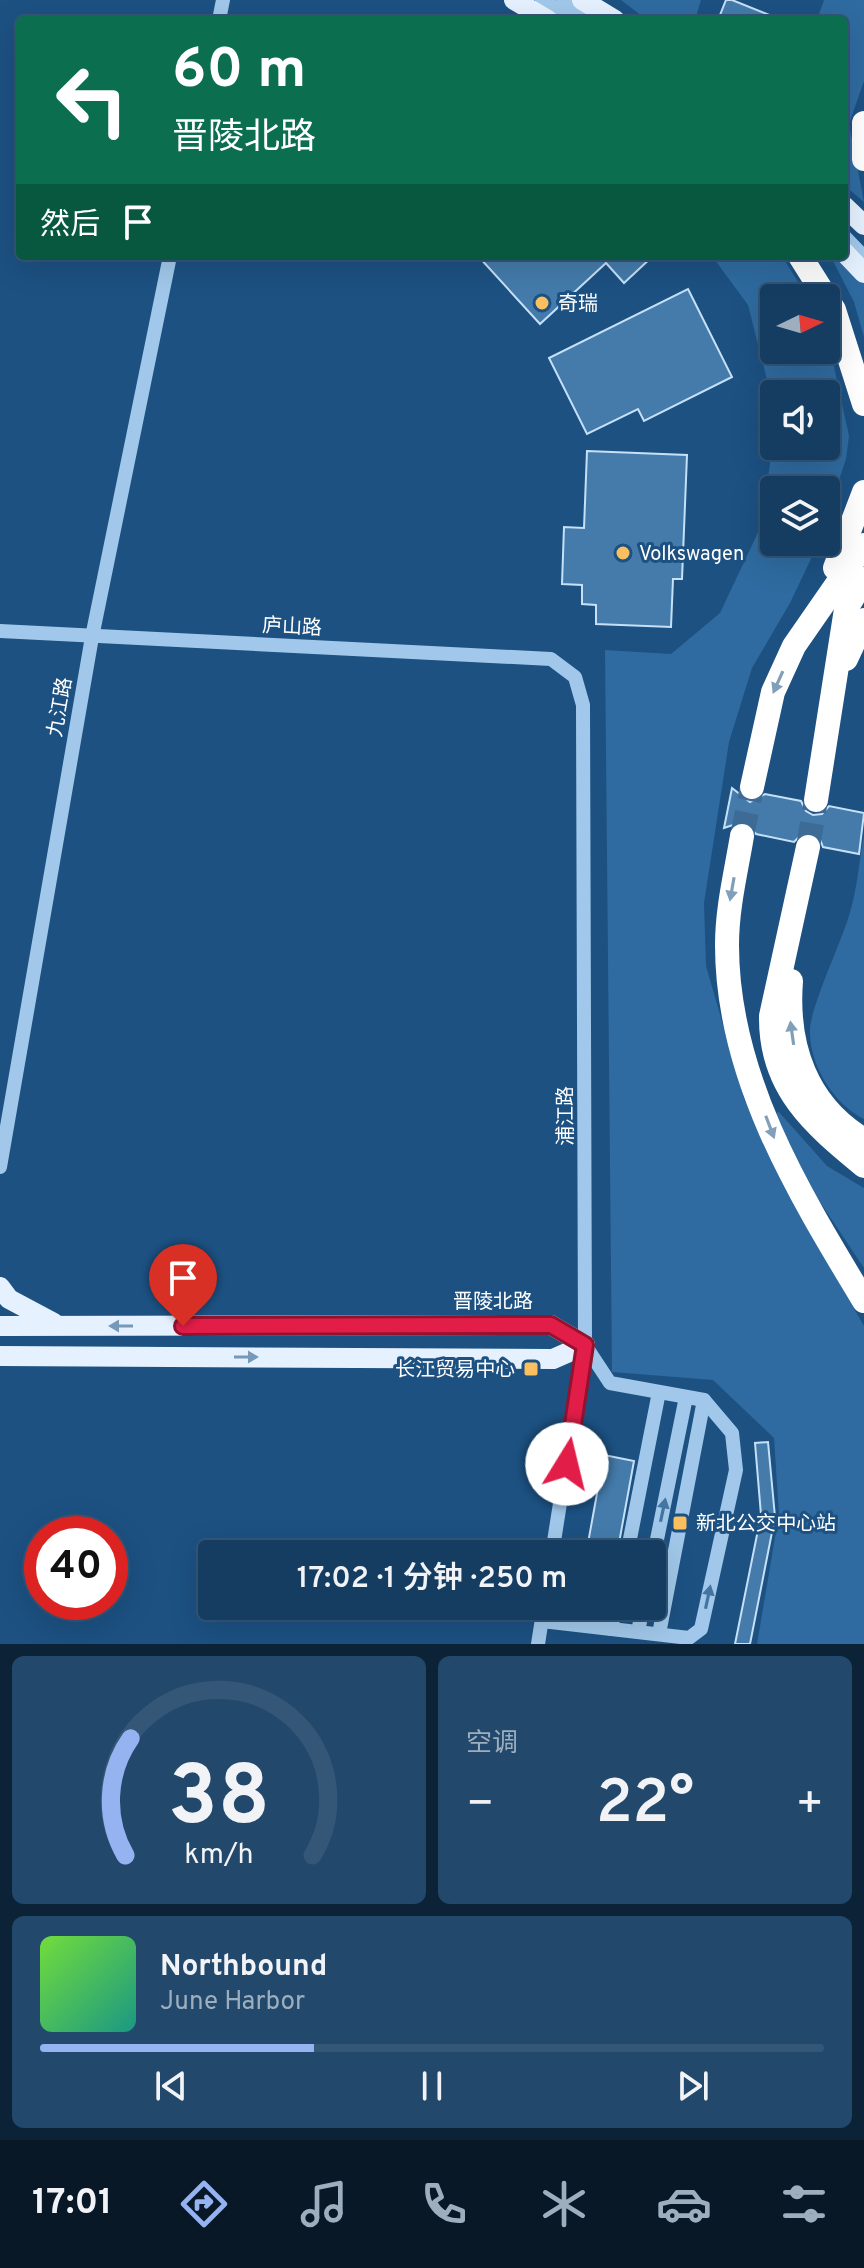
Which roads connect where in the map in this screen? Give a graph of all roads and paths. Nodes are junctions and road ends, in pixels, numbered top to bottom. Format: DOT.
graph roads {
  1 [pos="514,0"];
  2 [pos="542,0"];
  3 [pos="563,0"];
  4 [pos="582,0"];
  5 [pos="541,16"];
  6 [pos="568,16"];
  7 [pos="589,16"];
  8 [pos="608,16"];
  9 [pos="864,123"];
  10 [pos="864,159"];
  11 [pos="848,210"];
  12 [pos="848,220"];
  13 [pos="864,225"];
  14 [pos="864,235"];
  15 [pos="848,240"];
  16 [pos="848,256"];
  17 [pos="864,257"];
  18 [pos="169,260"];
  19 [pos="803,260"];
  20 [pos="864,273"];
  21 [pos="864,404"];
  22 [pos="864,492"];
  23 [pos="864,545"];
  24 [pos="864,579"];
  25 [pos="864,620"];
  26 [pos="0,631"];
  27 [pos="92,637"];
  28 [pos="794,646"];
  29 [pos="575,677"];
  30 [pos="828,715"];
  31 [pos="752,787"];
  32 [pos="816,800"];
  33 [pos="742,836"];
  34 [pos="808,847"];
  35 [pos="798,897"];
  36 [pos="727,943"];
  37 [pos="864,1140"];
  38 [pos="864,1166"];
  39 [pos="0,1167"];
  40 [pos="864,1181"];
  41 [pos="0,1287"];
  42 [pos="864,1301"];
  43 [pos="0,1326"];
  44 [pos="61,1326"];
  45 [pos="585,1345"];
  46 [pos="0,1356"];
  47 [pos="659,1392"];
  48 [pos="686,1397"];
  49 [pos="704,1400"];
  50 [pos="554,1540"];
  51 [pos="630,1540"];
  52 [pos="657,1540"];
  53 [pos="542,1620"];
  54 [pos="570,1620"];
  55 [pos="613,1620"];
  56 [pos="640,1620"];
  57 [pos="611,1629"];
  58 [pos="638,1632"];
  59 [pos="659,1634"];
  60 [pos="538,1644"];
  1 -- 5 [label="main road"];
  2 -- 6 [label="street"];
  3 -- 7 [label="street"];
  4 -- 8 [label="main road"];
  9 -- 10 [label="highway"];
  11 -- 13 [label="main road"];
  12 -- 14 [label="street"];
  15 -- 17 [label="street"];
  16 -- 20 [label="main road"];
  18 -- 27 [label="street, 九江路"];
  19 -- 21 [label="highway"];
  22 -- 28 [label="highway"];
  23 -- 28 [label="highway"];
  24 -- 30 [label="highway"];
  25 -- 30 [label="highway"];
  26 -- 27 [label="street, 庐山路"];
  27 -- 29 [label="street, 庐山路"];
  27 -- 39 [label="street, 九江路"];
  28 -- 31 [label="highway, one-way"];
  29 -- 45 [label="street, 浦江路"];
  30 -- 32 [label="highway"];
  33 -- 36 [label="highway, one-way"];
  34 -- 35 [label="highway"];
  37 -- 35 [label="highway, one-way"];
  35 -- 38 [label="highway"];
  36 -- 40 [label="highway"];
  36 -- 42 [label="highway, one-way"];
  41 -- 44 [label="main road"];
  43 -- 44 [label="main road, 晋陵北路"];
  45 -- 44 [label="main road, 晋陵北路, one-way"];
  46 -- 45 [label="main road, one-way"];
  45 -- 47 [label="street"];
  45 -- 50 [label="street, 浦江路"];
  47 -- 48 [label="street"];
  47 -- 51 [label="street"];
  48 -- 49 [label="street"];
  52 -- 48 [label="street, one-way"];
  49 -- 59 [label="street"];
  59 -- 49 [label="street, one-way"];
  53 -- 60 [label="street"];
  54 -- 57 [label="street"];
  55 -- 57 [label="street"];
  56 -- 58 [label="street"];
  57 -- 58 [label="street"];
  58 -- 59 [label="street"];
}
